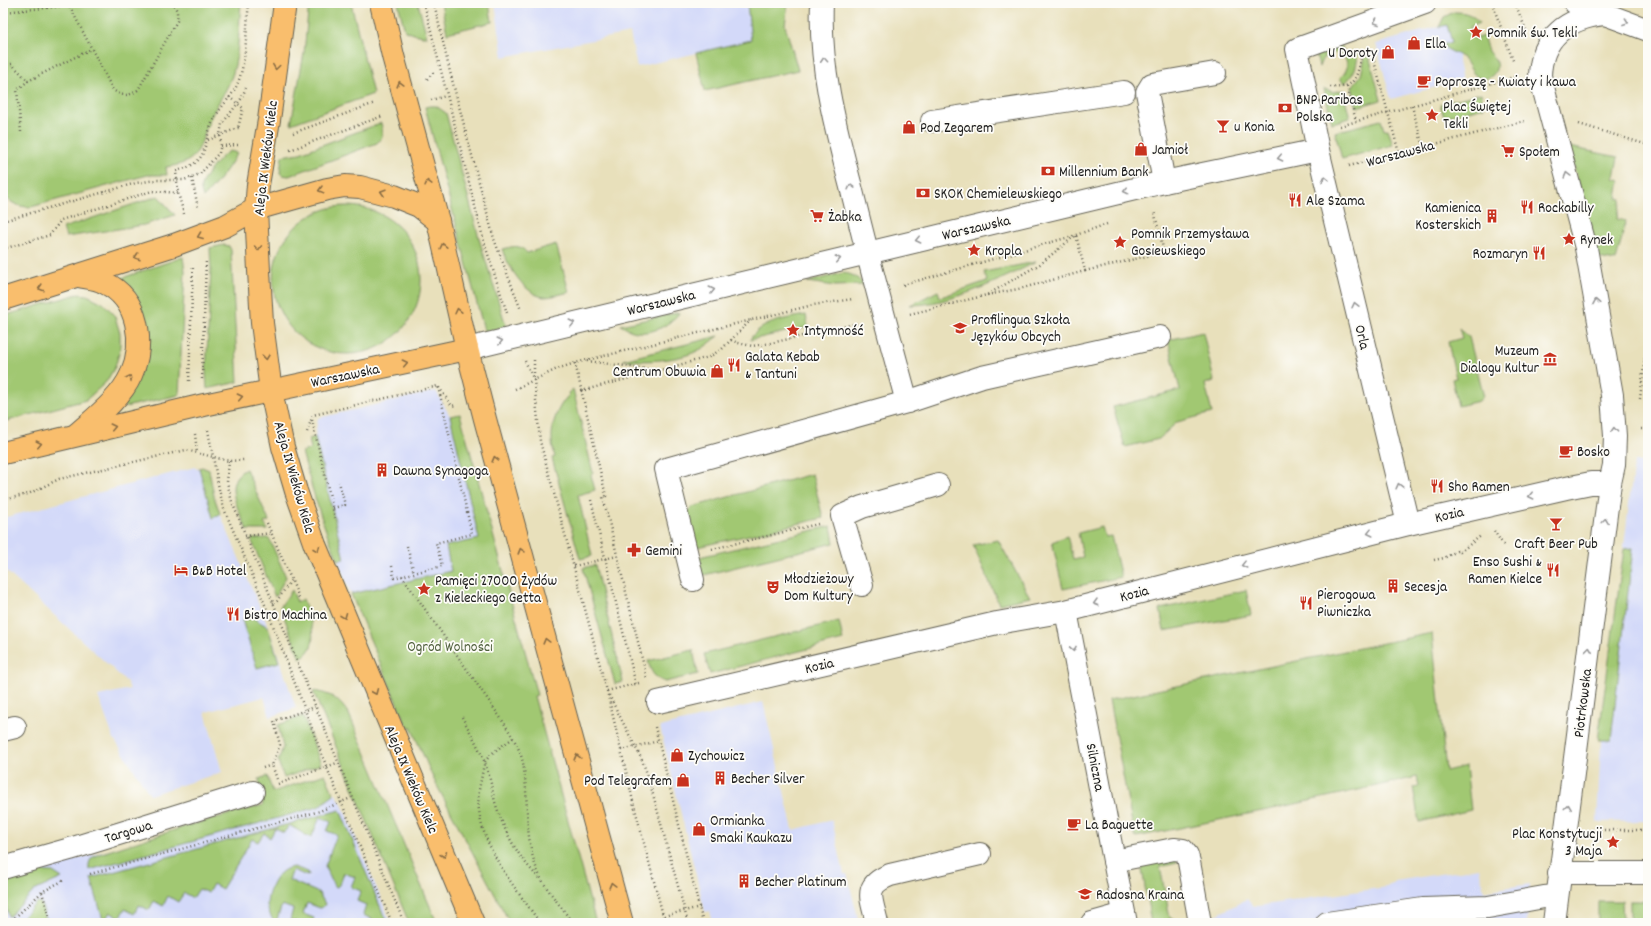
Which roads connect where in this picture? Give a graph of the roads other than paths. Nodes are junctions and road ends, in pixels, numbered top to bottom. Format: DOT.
graph roads {
  1 [pos="285,3"];
  2 [pos="381,3"];
  3 [pos="822,3"];
  4 [pos="1425,3"];
  5 [pos="1575,3"];
  6 [pos="1604,14"];
  7 [pos="1648,30"];
  8 [pos="1215,73"];
  9 [pos="1124,92"];
  10 [pos="932,121"];
  11 [pos="1318,150"];
  12 [pos="1164,182"];
  13 [pos="256,209"];
  14 [pos="438,221"];
  15 [pos="867,252"];
  16 [pos="79,276"];
  17 [pos="3,299"];
  18 [pos="1160,337"];
  19 [pos="467,349"];
  20 [pos="271,391"];
  21 [pos="907,402"];
  22 [pos="75,436"];
  23 [pos="3,452"];
  24 [pos="1610,483"];
  25 [pos="938,485"];
  26 [pos="1408,524"];
  27 [pos="692,580"];
  28 [pos="862,585"];
  29 [pos="1066,611"];
  30 [pos="653,693"];
  31 [pos="253,792"];
  32 [pos="980,854"];
  33 [pos="1114,861"];
  34 [pos="3,868"];
  35 [pos="1560,873"];
  36 [pos="1648,873"];
  37 [pos="1557,896"];
  38 [pos="1125,919"];
  39 [pos="473,923"];
  40 [pos="622,923"];
  41 [pos="877,923"];
  42 [pos="1092,923"];
  43 [pos="1200,923"];
  44 [pos="1327,923"];
  45 [pos="1554,923"];
  1 -- 13 [label="main road, Aleja IX Wieków Kielc, one-way"];
  14 -- 2 [label="main road, one-way"];
  15 -- 3 [label="street, one-way"];
  4 -- 11 [label="street, one-way"];
  5 -- 6 [label="street"];
  6 -- 7 [label="street, one-way"];
  24 -- 6 [label="street, Piotrkowska, one-way"];
  8 -- 12 [label="street"];
  9 -- 10 [label="street"];
  11 -- 12 [label="street, Warszawska, one-way"];
  26 -- 11 [label="street, Orla, one-way"];
  12 -- 15 [label="street, Warszawska, one-way"];
  14 -- 13 [label="main road, one-way"];
  13 -- 16 [label="main road, one-way"];
  13 -- 20 [label="main road, Aleja IX Wieków Kielc, one-way"];
  19 -- 14 [label="main road, one-way"];
  19 -- 15 [label="street, Warszawska, one-way"];
  15 -- 21 [label="street"];
  16 -- 17 [label="main road, one-way"];
  22 -- 16 [label="main road, one-way"];
  18 -- 21 [label="street"];
  20 -- 19 [label="main road, Warszawska, one-way"];
  40 -- 19 [label="main road, one-way"];
  22 -- 20 [label="main road, Warszawska, one-way"];
  20 -- 39 [label="main road, Aleja IX Wieków Kielc, one-way"];
  21 -- 27 [label="street"];
  23 -- 22 [label="main road, Warszawska, one-way"];
  24 -- 26 [label="street, Kozia, one-way"];
  35 -- 24 [label="street, Piotrkowska, one-way"];
  25 -- 28 [label="street"];
  26 -- 29 [label="street, Kozia, one-way"];
  29 -- 30 [label="street, Kozia"];
  29 -- 33 [label="street, Silniczna, one-way"];
  31 -- 34 [label="street, Targowa"];
  32 -- 41 [label="street"];
  33 -- 38 [label="street, Silniczna"];
  33 -- 43 [label="street"];
  35 -- 36 [label="street"];
  35 -- 37 [label="street, Piotrkowska"];
  37 -- 44 [label="street"];
  37 -- 45 [label="street, Piotrkowska"];
  38 -- 42 [label="street"];
}
